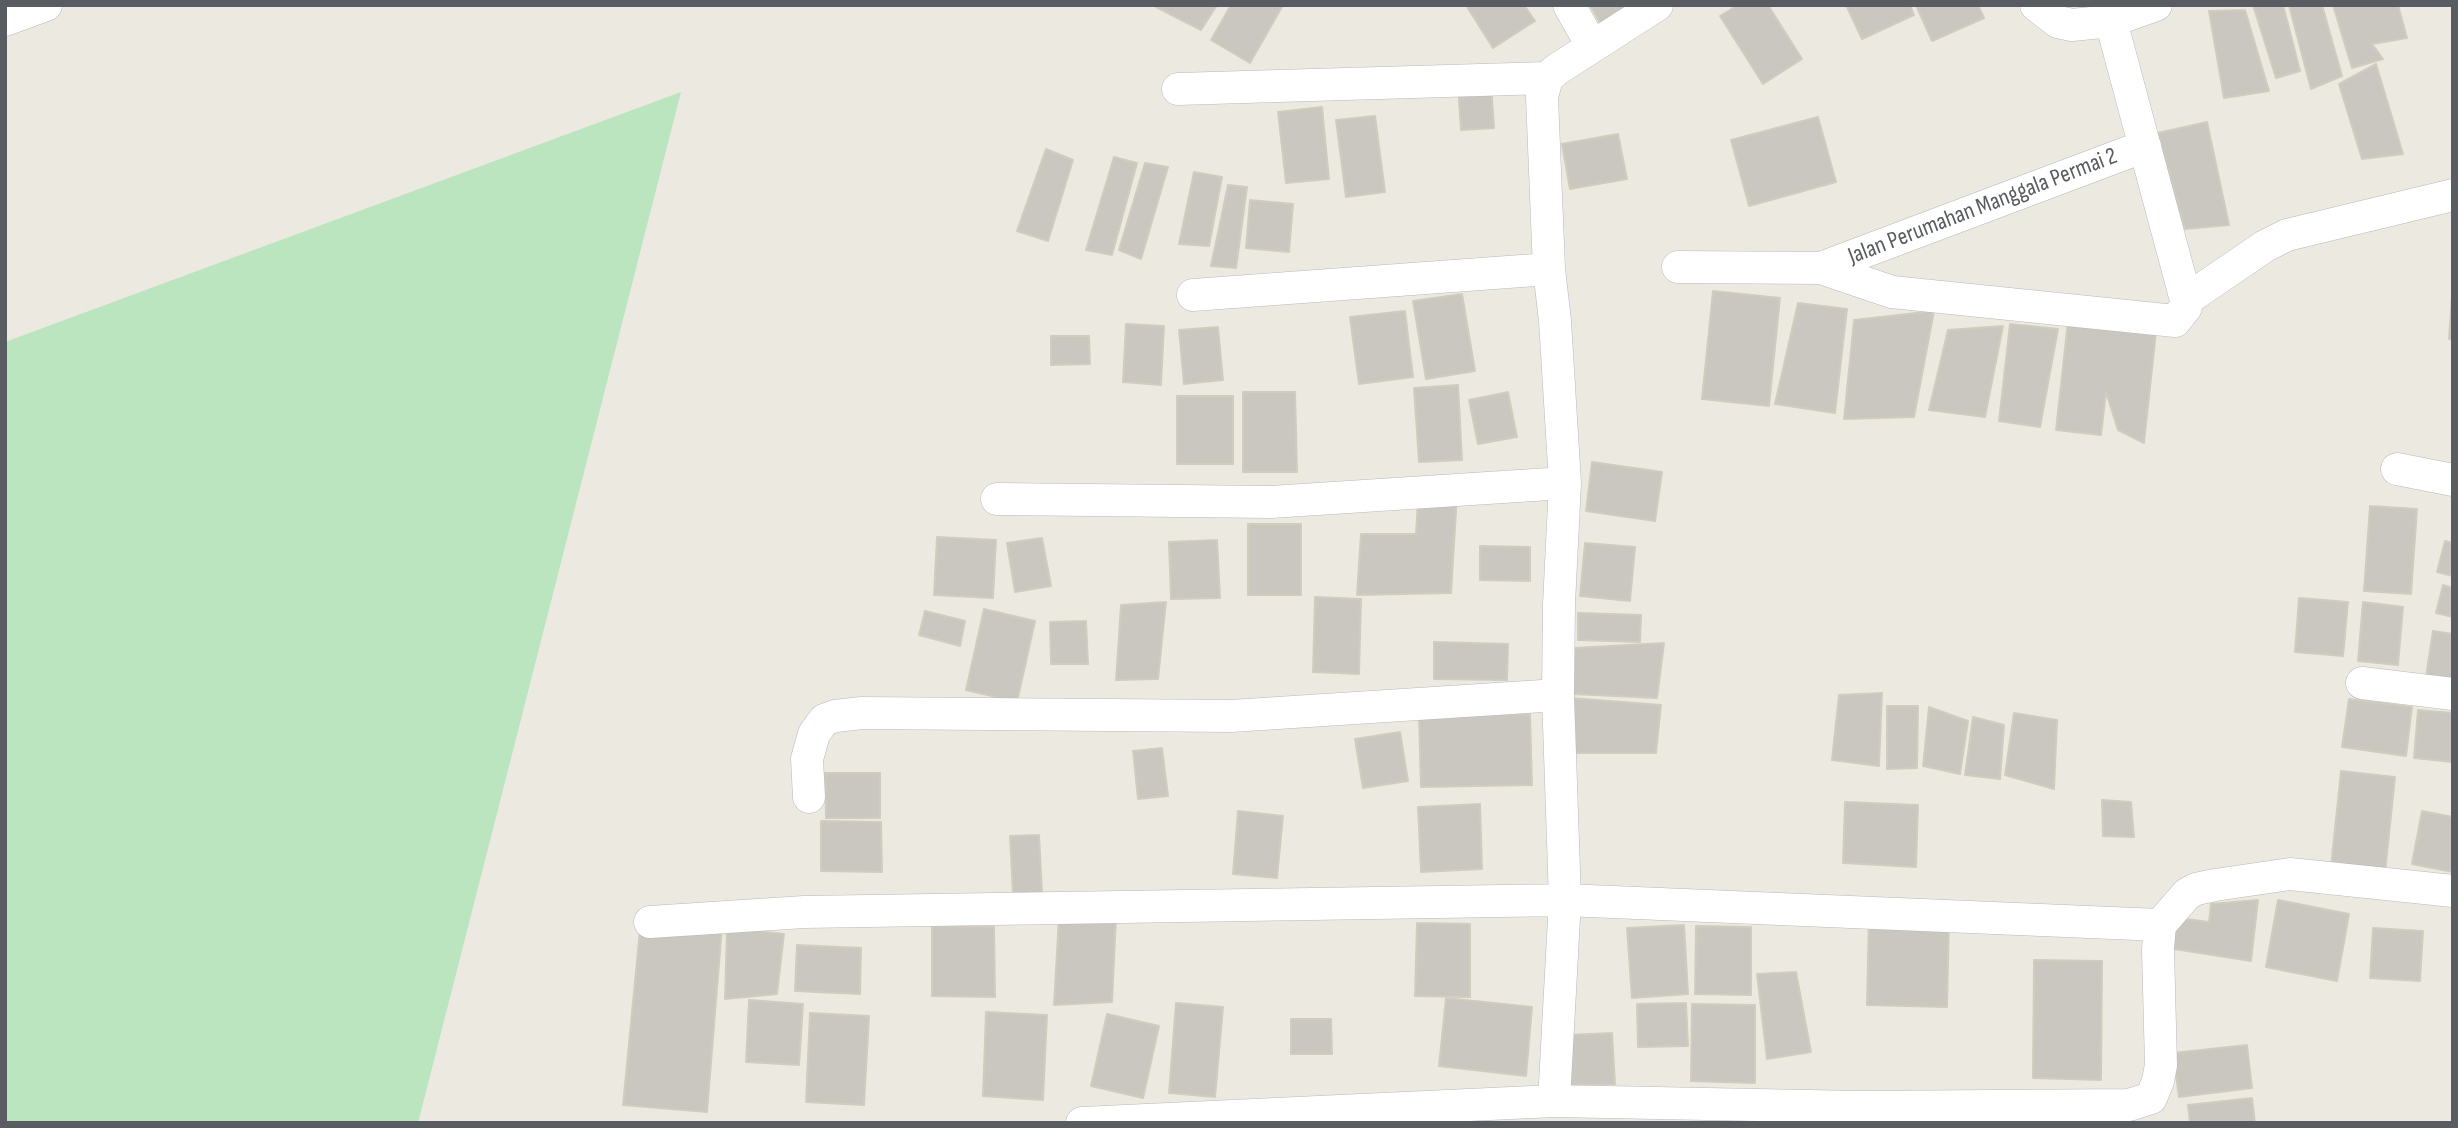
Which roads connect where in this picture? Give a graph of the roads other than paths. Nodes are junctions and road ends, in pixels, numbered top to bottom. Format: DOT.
graph roads {
  1 [pos="46,5"];
  2 [pos="1569,5"];
  3 [pos="1657,5"];
  4 [pos="2036,5"];
  5 [pos="2156,5"];
  6 [pos="5,20"];
  7 [pos="2111,21"];
  8 [pos="1592,46"];
  9 [pos="1547,78"];
  10 [pos="1178,89"];
  11 [pos="2145,146"];
  12 [pos="2453,195"];
  13 [pos="1678,267"];
  14 [pos="1821,268"];
  15 [pos="1549,269"];
  16 [pos="1193,295"];
  17 [pos="2186,300"];
  18 [pos="2397,469"];
  19 [pos="2453,480"];
  20 [pos="1565,483"];
  21 [pos="997,499"];
  22 [pos="2362,683"];
  23 [pos="2453,694"];
  24 [pos="1558,695"];
  25 [pos="809,797"];
  26 [pos="2453,891"];
  27 [pos="1565,900"];
  28 [pos="650,922"];
  29 [pos="2160,925"];
  30 [pos="1554,1101"];
  31 [pos="1435,1114"];
  32 [pos="1083,1123"];
  1 -- 6 [label="street"];
  2 -- 8 [label="street"];
  3 -- 8 [label="street"];
  4 -- 7 [label="street"];
  5 -- 7 [label="street"];
  7 -- 11 [label="street, Jalan Perumahan Manggala Permai 2"];
  8 -- 9 [label="street"];
  9 -- 10 [label="street"];
  9 -- 15 [label="street"];
  11 -- 14 [label="street, Jalan Perumahan Manggala Permai 2"];
  11 -- 17 [label="street, Jalan Perumahan Manggala Permai 2"];
  12 -- 17 [label="street, Jalan Perumahan Manggala Permai 2"];
  13 -- 14 [label="street, Jalan Perumahan Manggala Permai 2"];
  14 -- 17 [label="street, Jalan Perumahan Manggala Permai 2"];
  15 -- 16 [label="street"];
  15 -- 20 [label="street"];
  18 -- 19 [label="street"];
  20 -- 21 [label="street"];
  20 -- 24 [label="street"];
  22 -- 23 [label="street"];
  24 -- 25 [label="street"];
  24 -- 27 [label="street"];
  26 -- 29 [label="street"];
  27 -- 28 [label="street"];
  27 -- 29 [label="street"];
  27 -- 30 [label="street"];
  29 -- 30 [label="street"];
  30 -- 31 [label="street"];
  31 -- 32 [label="street"];
}
